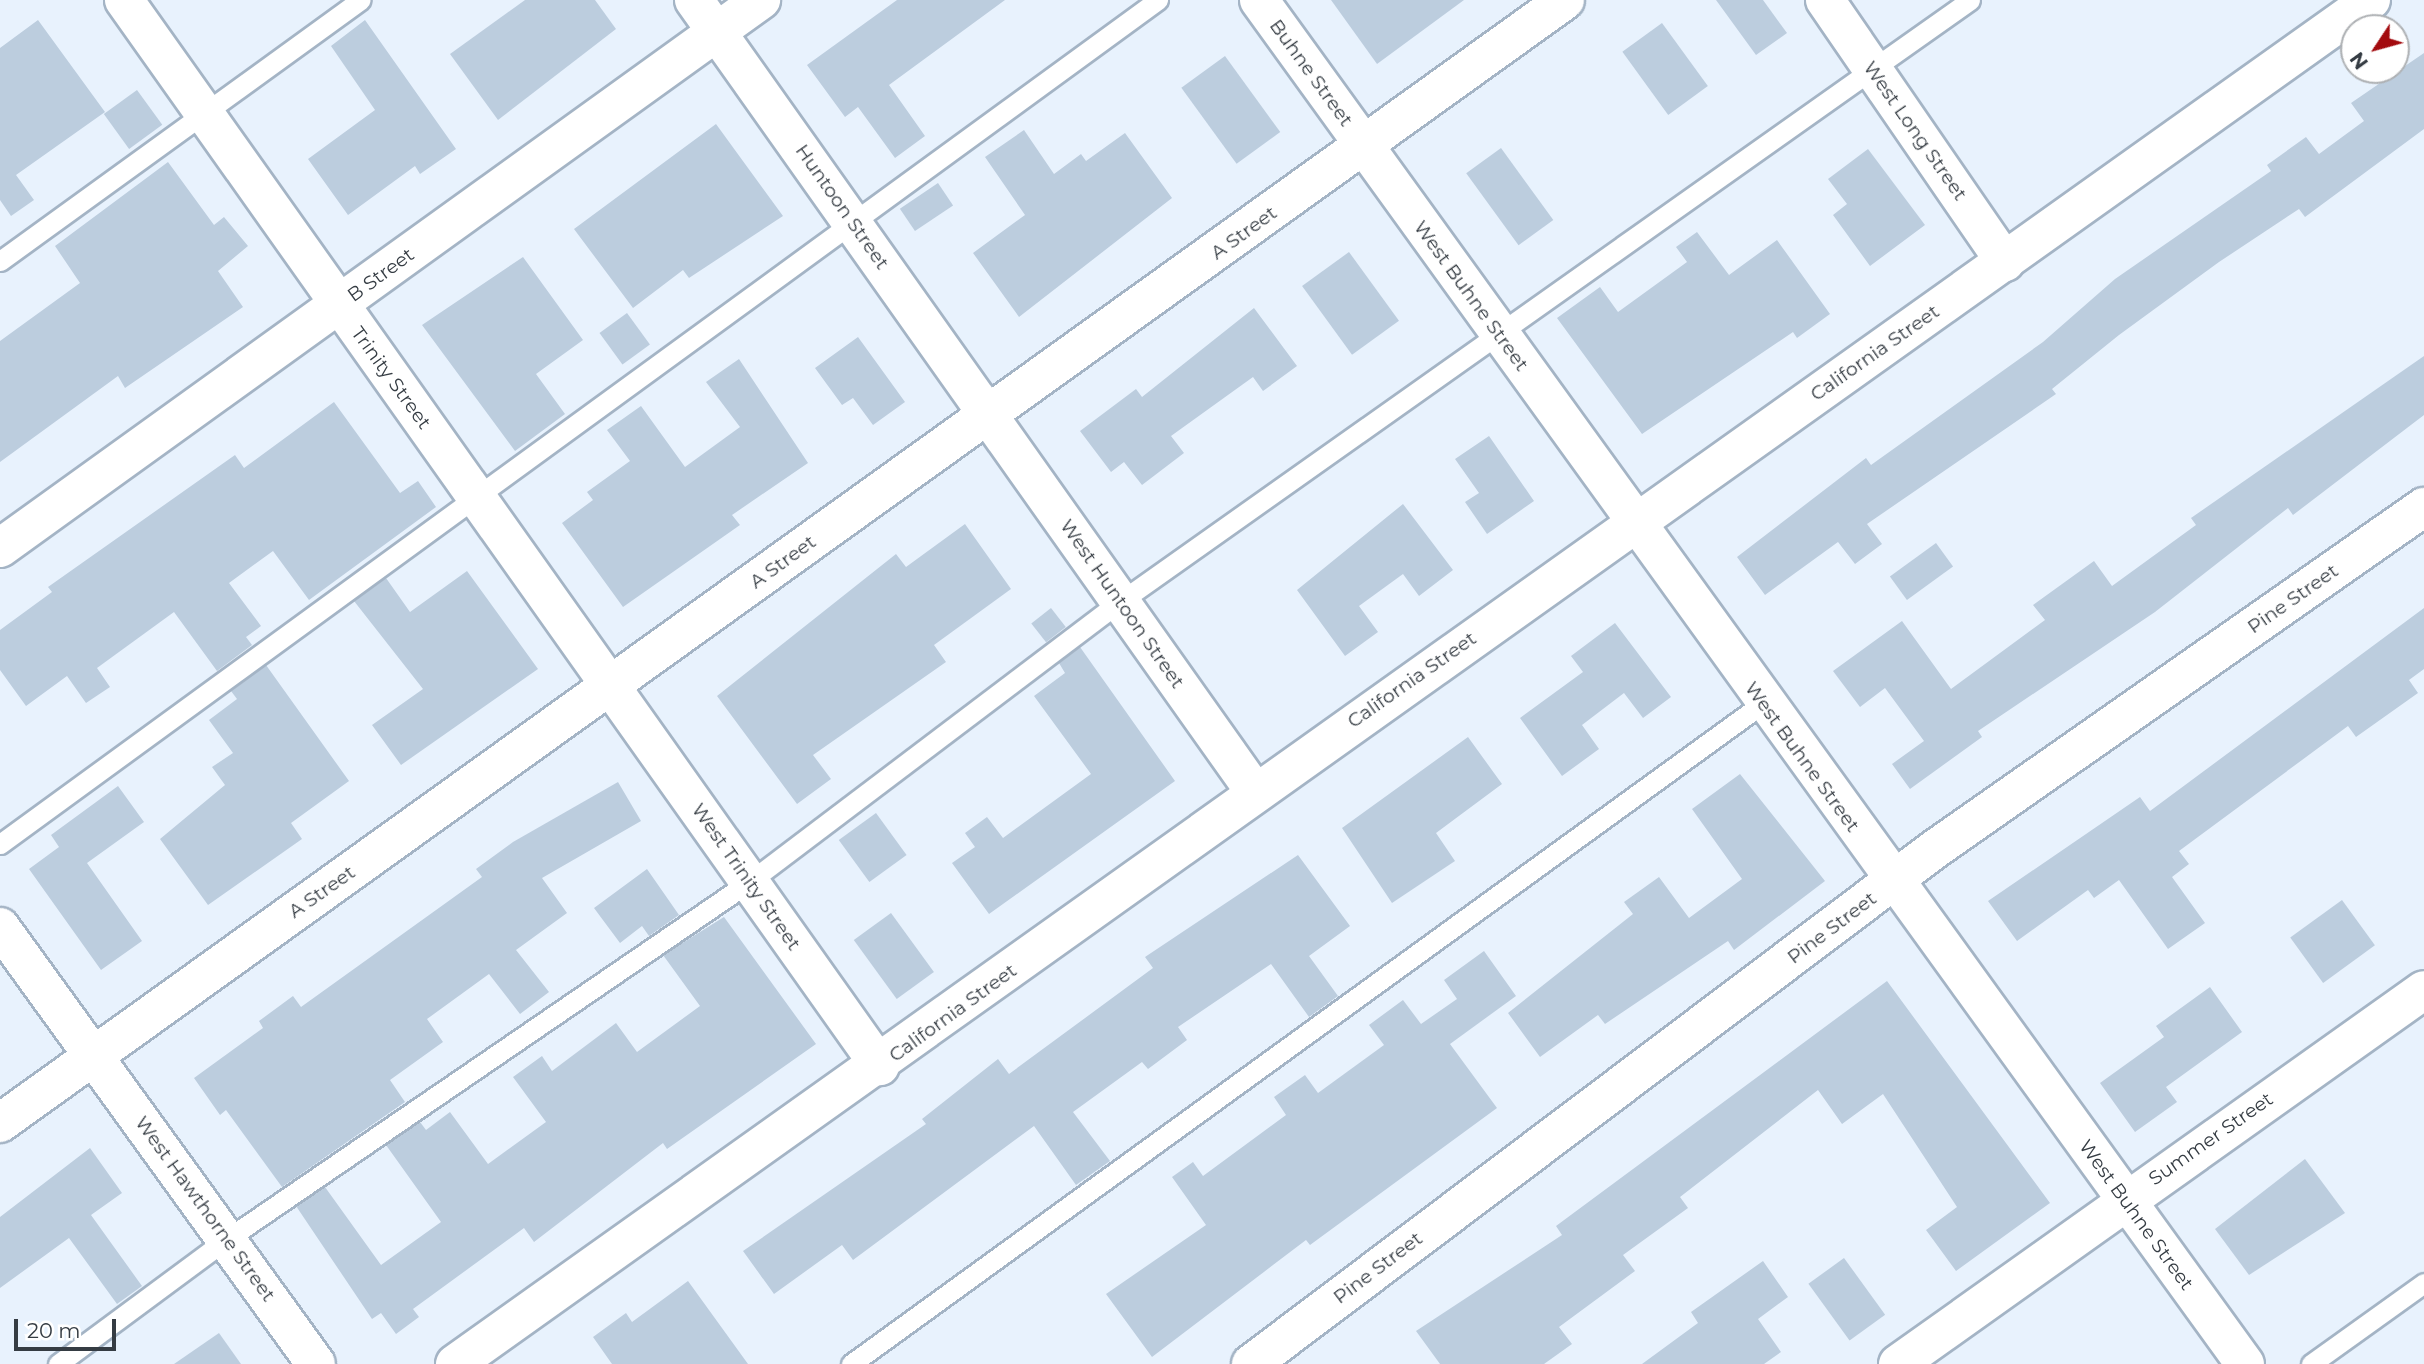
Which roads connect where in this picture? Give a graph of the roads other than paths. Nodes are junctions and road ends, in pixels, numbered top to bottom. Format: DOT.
graph roads {
  1 [pos="124,0"];
  2 [pos="360,0"];
  3 [pos="694,0"];
  4 [pos="761,0"];
  5 [pos="1158,0"];
  6 [pos="1259,0"];
  7 [pos="1565,0"];
  8 [pos="1825,0"];
  9 [pos="1970,0"];
  10 [pos="2371,0"];
  11 [pos="717,31"];
  12 [pos="1873,70"];
  13 [pos="203,116"];
  14 [pos="1364,147"];
  15 [pos="853,222"];
  16 [pos="0,261"];
  17 [pos="2005,262"];
  18 [pos="339,306"];
  19 [pos="1497,331"];
  20 [pos="988,416"];
  21 [pos="475,495"];
  22 [pos="2424,507"];
  23 [pos="1634,522"];
  24 [pos="0,548"];
  25 [pos="1121,601"];
  26 [pos="611,687"];
  27 [pos="1763,703"];
  28 [pos="1255,792"];
  29 [pos="0,844"];
  30 [pos="749,882"];
  31 [pos="1894,883"];
  32 [pos="0,927"];
  33 [pos="2424,990"];
  34 [pos="93,1055"];
  35 [pos="880,1066"];
  36 [pos="0,1123"];
  37 [pos="2124,1200"];
  38 [pos="227,1239"];
  39 [pos="2424,1283"];
  40 [pos="58,1364"];
  41 [pos="316,1364"];
  42 [pos="456,1364"];
  43 [pos="852,1364"];
  44 [pos="1251,1364"];
  45 [pos="1898,1364"];
  46 [pos="2245,1364"];
  47 [pos="2311,1364"];
  1 -- 13 [label="street, Trinity Street"];
  2 -- 13 [label="lane"];
  3 -- 11 [label="street, Huntoon Street"];
  4 -- 11 [label="street, B Street"];
  5 -- 15 [label="lane"];
  6 -- 14 [label="street, Buhne Street"];
  7 -- 14 [label="street, A Street"];
  8 -- 12 [label="street, West Long Street"];
  9 -- 12 [label="lane"];
  10 -- 17 [label="street, California Street"];
  11 -- 15 [label="street, Huntoon Street"];
  11 -- 18 [label="street, B Street"];
  12 -- 17 [label="street, West Long Street"];
  12 -- 19 [label="lane"];
  13 -- 16 [label="lane"];
  13 -- 18 [label="street, Trinity Street"];
  14 -- 19 [label="street, West Buhne Street"];
  14 -- 20 [label="street, A Street"];
  15 -- 20 [label="street, Huntoon Street"];
  15 -- 21 [label="lane"];
  17 -- 23 [label="street, California Street"];
  18 -- 21 [label="street, Trinity Street"];
  18 -- 24 [label="street, B Street"];
  19 -- 23 [label="street, West Buhne Street"];
  19 -- 25 [label="lane"];
  20 -- 25 [label="street, West Huntoon Street"];
  20 -- 26 [label="street, A Street"];
  21 -- 26 [label="street, Trinity Street"];
  21 -- 29 [label="lane"];
  22 -- 31 [label="street, Pine Street"];
  23 -- 27 [label="street, West Buhne Street"];
  23 -- 28 [label="street, California Street"];
  25 -- 28 [label="street, West Huntoon Street"];
  25 -- 30 [label="lane"];
  26 -- 30 [label="street, West Trinity Street"];
  26 -- 34 [label="street, A Street"];
  27 -- 31 [label="street, West Buhne Street"];
  27 -- 43 [label="lane"];
  28 -- 35 [label="street, California Street"];
  30 -- 35 [label="street, West Trinity Street"];
  30 -- 38 [label="lane"];
  31 -- 37 [label="street, West Buhne Street"];
  31 -- 44 [label="street, Pine Street"];
  32 -- 34 [label="street, West Hawthorne Street"];
  33 -- 37 [label="street, Summer Street"];
  34 -- 36 [label="street, A Street"];
  34 -- 38 [label="street, West Hawthorne Street"];
  35 -- 42 [label="street, California Street"];
  37 -- 45 [label="street, Summer Street"];
  37 -- 46 [label="street, West Buhne Street"];
  38 -- 40 [label="lane"];
  38 -- 41 [label="street, West Hawthorne Street"];
  39 -- 47 [label="lane"];
}
